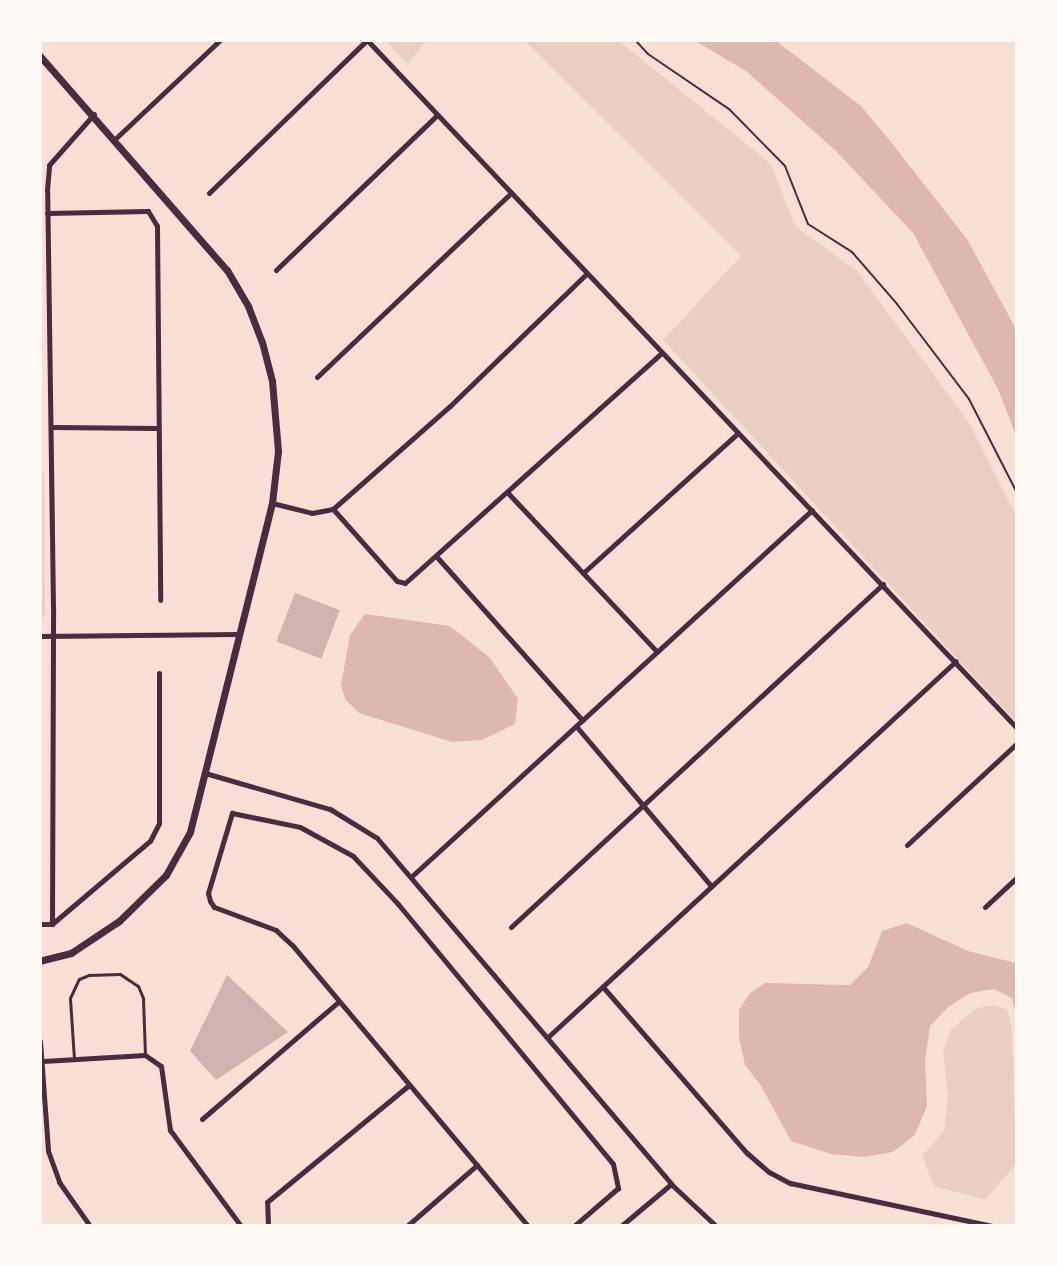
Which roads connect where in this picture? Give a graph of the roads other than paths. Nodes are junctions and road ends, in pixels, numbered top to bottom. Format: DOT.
graph roads {
  1 [pos="220,40"];
  2 [pos="367,40"];
  3 [pos="40,56"];
  4 [pos="94,114"];
  5 [pos="437,115"];
  6 [pos="115,139"];
  7 [pos="44,190"];
  8 [pos="209,193"];
  9 [pos="511,193"];
  10 [pos="47,213"];
  11 [pos="276,270"];
  12 [pos="586,274"];
  13 [pos="40,300"];
  14 [pos="48,300"];
  15 [pos="661,352"];
  16 [pos="317,377"];
  17 [pos="51,427"];
  18 [pos="158,428"];
  19 [pos="738,433"];
  20 [pos="507,492"];
  21 [pos="272,503"];
  22 [pos="333,509"];
  23 [pos="812,510"];
  24 [pos="436,556"];
  25 [pos="583,573"];
  26 [pos="883,584"];
  27 [pos="160,600"];
  28 [pos="238,634"];
  29 [pos="40,636"];
  30 [pos="53,636"];
  31 [pos="657,652"];
  32 [pos="956,661"];
  33 [pos="159,673"];
  34 [pos="582,720"];
  35 [pos="576,726"];
  36 [pos="1017,727"];
  37 [pos="1017,744"];
  38 [pos="205,773"];
  39 [pos="643,805"];
  40 [pos="907,845"];
  41 [pos="412,876"];
  42 [pos="1017,878"];
  43 [pos="711,886"];
  44 [pos="986,907"];
  45 [pos="40,924"];
  46 [pos="52,924"];
  47 [pos="511,927"];
  48 [pos="40,961"];
  49 [pos="603,987"];
  50 [pos="338,1002"];
  51 [pos="549,1036"];
  52 [pos="40,1041"];
  53 [pos="145,1055"];
  54 [pos="74,1059"];
  55 [pos="43,1061"];
  56 [pos="409,1085"];
  57 [pos="202,1119"];
  58 [pos="477,1165"];
  59 [pos="671,1184"];
  60 [pos="90,1226"];
  61 [pos="241,1226"];
  62 [pos="268,1226"];
  63 [pos="407,1226"];
  64 [pos="528,1226"];
  65 [pos="574,1226"];
  66 [pos="621,1226"];
  67 [pos="716,1226"];
  68 [pos="993,1226"];
  1 -- 6 [label="street"];
  2 -- 5 [label="street"];
  2 -- 8 [label="street"];
  3 -- 4 [label="street"];
  4 -- 6 [label="street"];
  4 -- 7 [label="street"];
  5 -- 9 [label="street"];
  5 -- 11 [label="street"];
  6 -- 21 [label="street"];
  7 -- 10 [label="street"];
  9 -- 12 [label="street"];
  9 -- 16 [label="street"];
  10 -- 14 [label="street"];
  10 -- 18 [label="street"];
  12 -- 15 [label="street"];
  12 -- 22 [label="street"];
  13 -- 14 [label="street"];
  14 -- 17 [label="street"];
  15 -- 19 [label="street"];
  15 -- 20 [label="street"];
  17 -- 18 [label="street"];
  17 -- 30 [label="street"];
  18 -- 27 [label="street"];
  19 -- 23 [label="street"];
  19 -- 25 [label="street"];
  20 -- 24 [label="street"];
  20 -- 25 [label="street"];
  21 -- 22 [label="street"];
  21 -- 28 [label="street"];
  22 -- 24 [label="street"];
  23 -- 26 [label="street"];
  23 -- 31 [label="street"];
  24 -- 34 [label="street"];
  25 -- 31 [label="street"];
  26 -- 32 [label="street"];
  26 -- 39 [label="street"];
  28 -- 30 [label="street"];
  28 -- 38 [label="street"];
  29 -- 30 [label="street"];
  30 -- 46 [label="street"];
  31 -- 34 [label="street"];
  32 -- 36 [label="street"];
  32 -- 43 [label="street"];
  33 -- 46 [label="street"];
  34 -- 35 [label="street"];
  35 -- 39 [label="street"];
  35 -- 41 [label="street"];
  37 -- 40 [label="street"];
  38 -- 41 [label="street"];
  38 -- 48 [label="street"];
  39 -- 43 [label="street"];
  39 -- 47 [label="street"];
  41 -- 51 [label="street"];
  42 -- 44 [label="street"];
  43 -- 49 [label="street"];
  45 -- 46 [label="street"];
  49 -- 51 [label="street"];
  49 -- 68 [label="street"];
  50 -- 56 [label="street"];
  50 -- 57 [label="street"];
  50 -- 65 [label="street"];
  51 -- 59 [label="street"];
  52 -- 55 [label="street"];
  53 -- 54 [label="street"];
  53 -- 54 [label="lane"];
  53 -- 61 [label="street"];
  54 -- 55 [label="street"];
  55 -- 60 [label="street"];
  56 -- 58 [label="street"];
  56 -- 62 [label="street"];
  58 -- 63 [label="street"];
  58 -- 64 [label="street"];
  59 -- 66 [label="street"];
  59 -- 67 [label="street"];
}
